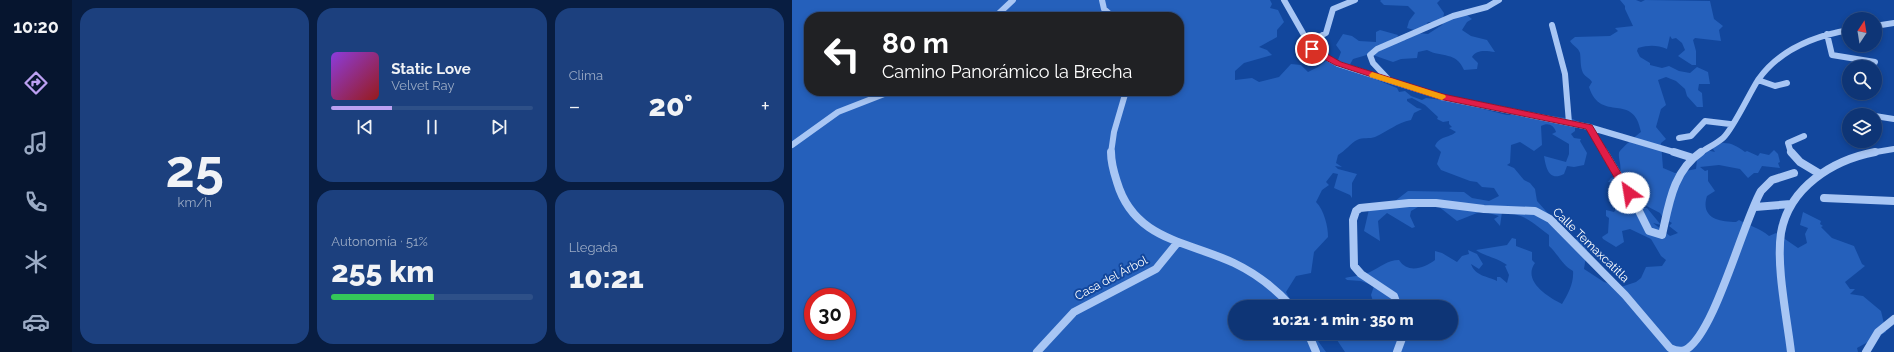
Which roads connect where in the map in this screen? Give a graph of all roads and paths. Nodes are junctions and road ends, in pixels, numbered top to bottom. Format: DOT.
graph roads {
  1 [pos="1013,0"];
  2 [pos="1102,0"];
  3 [pos="1284,0"];
  4 [pos="1355,0"];
  5 [pos="1499,0"];
  6 [pos="1000,12"];
  7 [pos="1107,12"];
  8 [pos="1894,23"];
  9 [pos="1552,25"];
  10 [pos="1882,25"];
  11 [pos="1842,31"];
  12 [pos="1827,34"];
  13 [pos="1308,43"];
  14 [pos="1863,60"];
  15 [pos="1389,80"];
  16 [pos="1758,80"];
  17 [pos="1787,83"];
  18 [pos="879,96"];
  19 [pos="1125,96"];
  20 [pos="1882,117"];
  21 [pos="1894,118"];
  22 [pos="1569,123"];
  23 [pos="1730,124"];
  24 [pos="1589,127"];
  25 [pos="1804,136"];
  26 [pos="1679,138"];
  27 [pos="792,145"];
  28 [pos="1894,149"];
  29 [pos="1692,158"];
  30 [pos="1794,173"];
  31 [pos="1820,174"];
  32 [pos="1824,198"];
  33 [pos="1894,201"];
  34 [pos="1791,204"];
  35 [pos="1755,206"];
  36 [pos="1178,242"];
  37 [pos="1286,300"];
  38 [pos="1395,300"];
  39 [pos="1894,319"];
  40 [pos="1311,340"];
  41 [pos="1401,340"];
  42 [pos="1037,352"];
  43 [pos="1316,352"];
  44 [pos="1397,352"];
  45 [pos="1791,352"];
  46 [pos="1866,352"];
  1 -- 6 [label="street"];
  2 -- 7 [label="street"];
  3 -- 13 [label="street"];
  4 -- 13 [label="street"];
  5 -- 15 [label="street"];
  8 -- 10 [label="street"];
  9 -- 22 [label="street"];
  11 -- 12 [label="street"];
  12 -- 14 [label="street"];
  12 -- 16 [label="street"];
  13 -- 15 [label="street"];
  15 -- 22 [label="street"];
  16 -- 17 [label="street"];
  16 -- 23 [label="street"];
  18 -- 27 [label="street"];
  19 -- 36 [label="street"];
  20 -- 21 [label="street"];
  22 -- 24 [label="street"];
  23 -- 26 [label="street"];
  23 -- 29 [label="street"];
  24 -- 29 [label="street"];
  24 -- 29 [label="street"];
  25 -- 31 [label="street"];
  28 -- 31 [label="street"];
  30 -- 35 [label="street, Calle Temaxcatitla"];
  31 -- 34 [label="street"];
  32 -- 33 [label="street"];
  34 -- 35 [label="street"];
  34 -- 45 [label="street"];
  35 -- 38 [label="street, Calle Temaxcatitla"];
  36 -- 37 [label="street"];
  36 -- 42 [label="street, Casa del Árbol"];
  39 -- 46 [label="street"];
  40 -- 43 [label="street"];
  41 -- 44 [label="street"];
}
